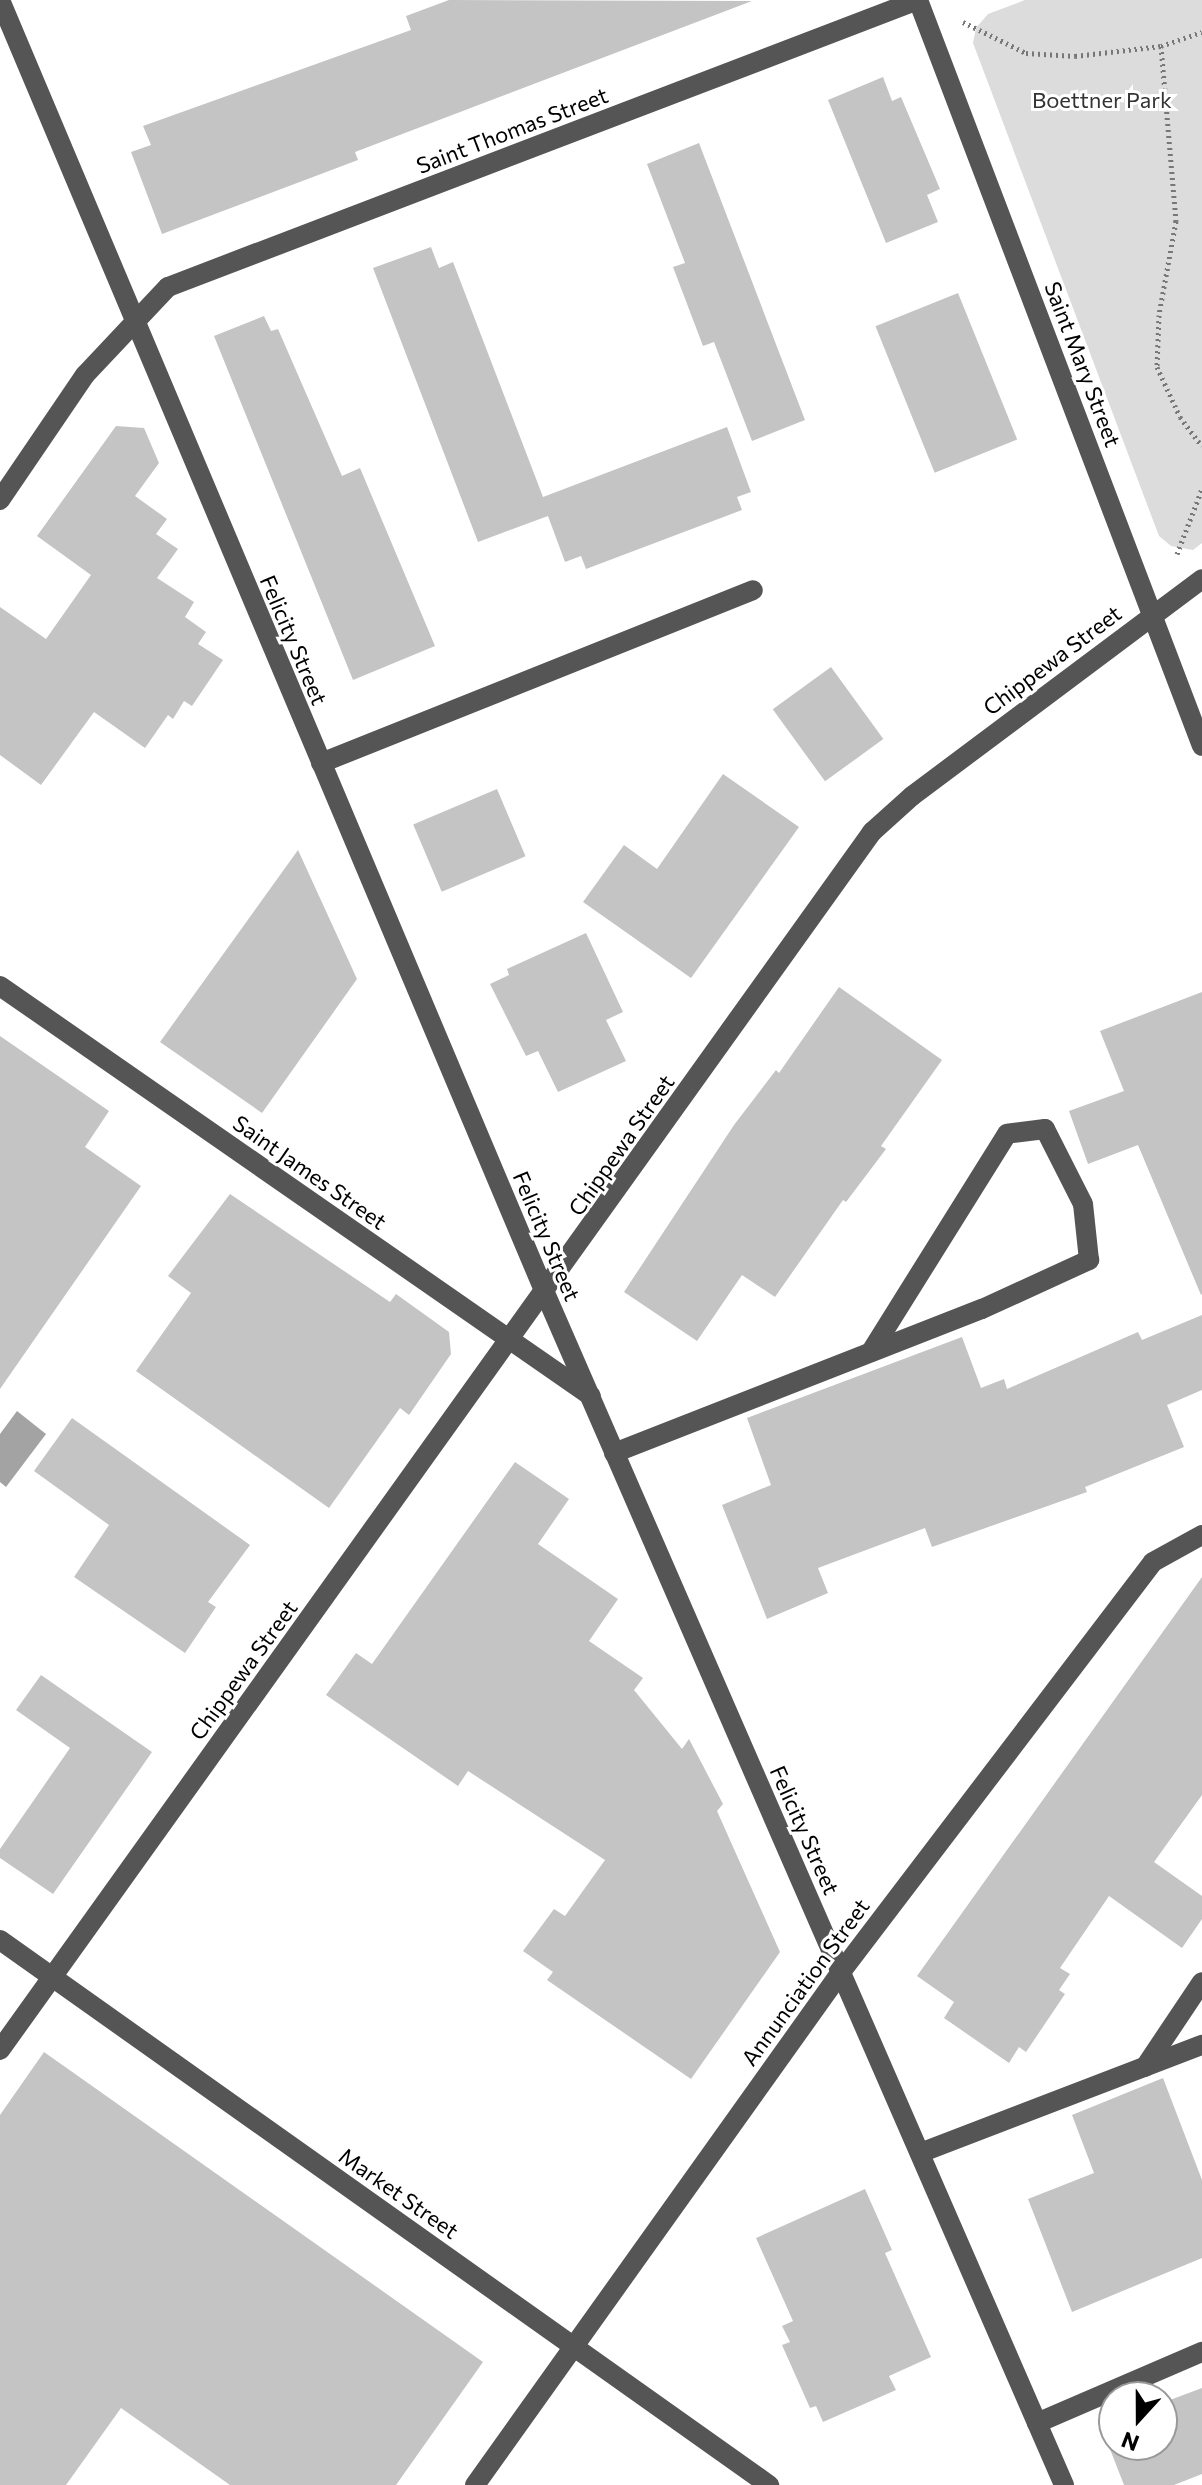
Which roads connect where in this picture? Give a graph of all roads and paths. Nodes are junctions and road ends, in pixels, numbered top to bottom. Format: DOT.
graph roads {
  1 [pos="0,0"];
  2 [pos="918,0"];
  3 [pos="959,20"];
  4 [pos="1202,32"];
  5 [pos="0,41"];
  6 [pos="1161,46"];
  7 [pos="26,58"];
  8 [pos="133,320"];
  9 [pos="1202,446"];
  10 [pos="0,500"];
  11 [pos="1202,579"];
  12 [pos="753,590"];
  13 [pos="1152,614"];
  14 [pos="1202,746"];
  15 [pos="321,763"];
  16 [pos="0,986"];
  17 [pos="545,1293"];
  18 [pos="509,1340"];
  19 [pos="871,1352"];
  20 [pos="593,1397"];
  21 [pos="614,1453"];
  22 [pos="1202,1535"];
  23 [pos="0,1940"];
  24 [pos="841,1972"];
  25 [pos="52,1977"];
  26 [pos="1202,1982"];
  27 [pos="1202,2045"];
  28 [pos="0,2050"];
  29 [pos="1145,2067"];
  30 [pos="920,2153"];
  31 [pos="572,2345"];
  32 [pos="1202,2352"];
  33 [pos="1037,2423"];
  34 [pos="475,2485"];
  35 [pos="769,2485"];
  36 [pos="1064,2485"];
  1 -- 7 [label="street, Felicity Street"];
  2 -- 8 [label="street, Saint Thomas Street"];
  2 -- 13 [label="street, Saint Mary Street"];
  3 -- 6 [label="path"];
  4 -- 6 [label="path"];
  5 -- 7 [label="street"];
  6 -- 9 [label="path"];
  7 -- 8 [label="street, Felicity Street"];
  8 -- 10 [label="street, Saint Thomas Street"];
  8 -- 15 [label="street, Felicity Street"];
  11 -- 13 [label="street, Chippewa Street"];
  12 -- 15 [label="street"];
  13 -- 14 [label="street, Saint Mary Street"];
  13 -- 17 [label="street, Chippewa Street"];
  15 -- 17 [label="street, Felicity Street"];
  16 -- 18 [label="street, Saint James Street"];
  17 -- 18 [label="street, Chippewa Street"];
  17 -- 20 [label="street, Felicity Street"];
  18 -- 20 [label="street, Saint James Street"];
  18 -- 25 [label="street, Chippewa Street"];
  19 -- 19 [label="street"];
  19 -- 21 [label="street"];
  20 -- 21 [label="street, Felicity Street"];
  21 -- 24 [label="street, Felicity Street"];
  22 -- 24 [label="street, Annunciation Street"];
  23 -- 25 [label="street, Market Street"];
  24 -- 30 [label="street, Felicity Street"];
  24 -- 31 [label="street, Annunciation Street"];
  25 -- 28 [label="street, Chippewa Street"];
  25 -- 31 [label="street, Market Street"];
  26 -- 29 [label="street"];
  27 -- 29 [label="street"];
  29 -- 30 [label="street"];
  30 -- 33 [label="street, Felicity Street"];
  31 -- 34 [label="street, Annunciation Street"];
  31 -- 35 [label="street, Market Street"];
  32 -- 33 [label="street"];
  33 -- 36 [label="street, Felicity Street"];
}
